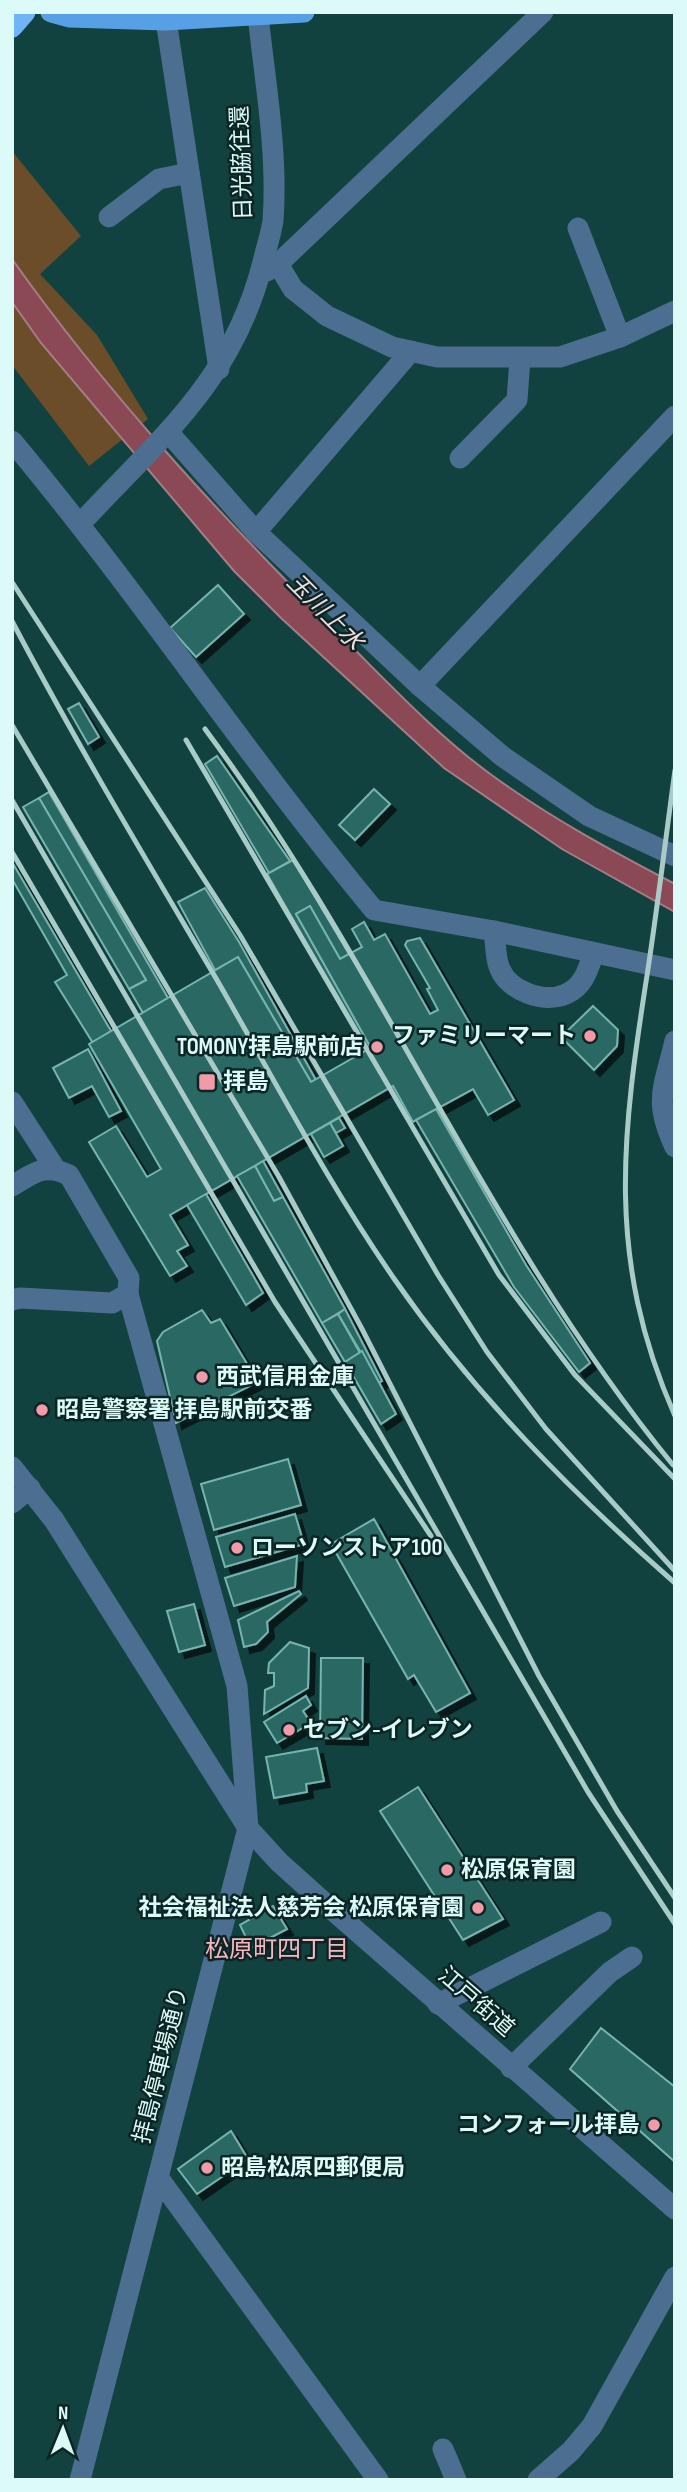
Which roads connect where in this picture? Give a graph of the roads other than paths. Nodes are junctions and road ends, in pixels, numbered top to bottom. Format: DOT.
graph roads {
  1 [pos="25,12"];
  2 [pos="51,12"];
  3 [pos="304,12"];
  4 [pos="543,12"];
  5 [pos="258,13"];
  6 [pos="166,20"];
  7 [pos="12,27"];
  8 [pos="188,173"];
  9 [pos="108,217"];
  10 [pos="578,228"];
  11 [pos="278,264"];
  12 [pos="259,275"];
  13 [pos="675,311"];
  14 [pos="620,337"];
  15 [pos="411,351"];
  16 [pos="520,359"];
  17 [pos="219,369"];
  18 [pos="675,416"];
  19 [pos="163,439"];
  20 [pos="12,441"];
  21 [pos="460,458"];
  22 [pos="81,523"];
  23 [pos="256,532"];
  24 [pos="420,686"];
  25 [pos="675,856"];
  26 [pos="494,931"];
  27 [pos="593,955"];
  28 [pos="674,965"];
  29 [pos="675,1041"];
  30 [pos="12,1102"];
  31 [pos="675,1147"];
  32 [pos="54,1167"];
  33 [pos="12,1186"];
  34 [pos="128,1294"];
  35 [pos="12,1300"];
  36 [pos="12,1467"];
  37 [pos="30,1488"];
  38 [pos="12,1503"];
  39 [pos="248,1828"];
  40 [pos="601,1922"];
  41 [pos="632,1957"];
  42 [pos="438,2004"];
  43 [pos="511,2068"];
  44 [pos="160,2180"];
  45 [pos="675,2209"];
  46 [pos="675,2277"];
  47 [pos="443,2449"];
  48 [pos="80,2480"];
  49 [pos="378,2480"];
  50 [pos="456,2480"];
  51 [pos="538,2480"];
  1 -- 7 [label="highway"];
  2 -- 6 [label="main road"];
  3 -- 5 [label="main road"];
  4 -- 11 [label="street"];
  5 -- 6 [label="main road"];
  5 -- 12 [label="street, 日光脇往還"];
  6 -- 8 [label="street"];
  8 -- 9 [label="street"];
  8 -- 17 [label="street"];
  10 -- 14 [label="street"];
  11 -- 12 [label="street"];
  11 -- 15 [label="street"];
  12 -- 17 [label="street, 日光脇往還"];
  13 -- 14 [label="street"];
  14 -- 16 [label="street"];
  15 -- 16 [label="street"];
  15 -- 23 [label="street"];
  16 -- 21 [label="street"];
  17 -- 19 [label="street, 日光脇往還"];
  18 -- 24 [label="street"];
  19 -- 22 [label="street, 日光脇往還"];
  19 -- 23 [label="street"];
  20 -- 22 [label="street"];
  22 -- 26 [label="street"];
  23 -- 24 [label="street"];
  24 -- 25 [label="street"];
  26 -- 27 [label="street"];
  26 -- 27 [label="street"];
  27 -- 28 [label="street"];
  29 -- 31 [label="street"];
  30 -- 32 [label="street"];
  32 -- 33 [label="street"];
  32 -- 34 [label="street, 拝島停車場通り"];
  34 -- 35 [label="street"];
  34 -- 39 [label="street, 拝島停車場通り"];
  36 -- 37 [label="street, 江戸街道"];
  37 -- 38 [label="street"];
  37 -- 39 [label="street, 江戸街道"];
  39 -- 42 [label="street, 江戸街道"];
  39 -- 44 [label="street, 拝島停車場通り"];
  40 -- 42 [label="street"];
  41 -- 43 [label="street"];
  42 -- 43 [label="street, 江戸街道"];
  43 -- 45 [label="street, 江戸街道"];
  44 -- 48 [label="street, 拝島停車場通り"];
  44 -- 49 [label="street"];
  46 -- 51 [label="street"];
  47 -- 50 [label="street"];
}
